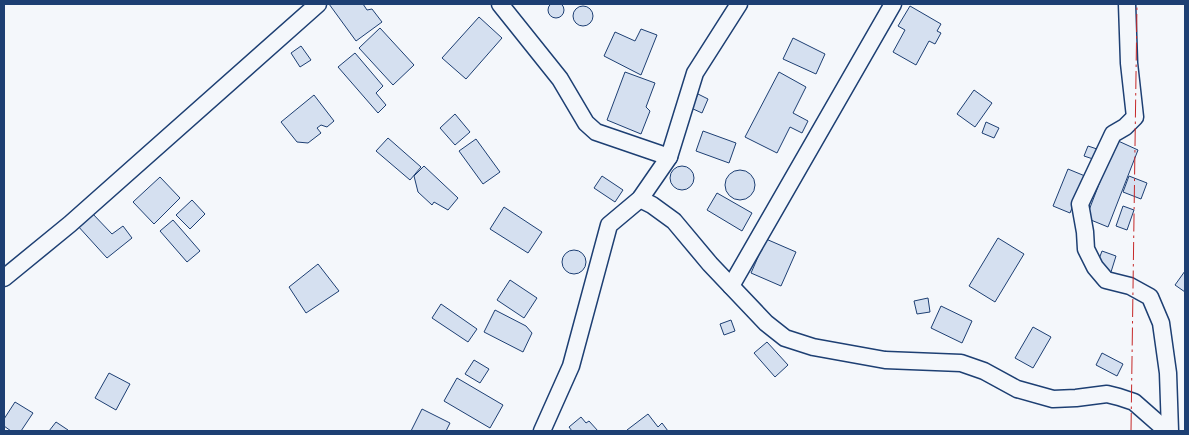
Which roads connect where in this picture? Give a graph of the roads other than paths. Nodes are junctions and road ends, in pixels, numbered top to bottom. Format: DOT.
graph roads {
  1 [pos="318,4"];
  2 [pos="500,4"];
  3 [pos="739,4"];
  4 [pos="893,4"];
  5 [pos="1127,4"];
  6 [pos="669,157"];
  7 [pos="640,199"];
  8 [pos="4,278"];
  9 [pos="731,286"];
  10 [pos="542,431"];
  11 [pos="1168,431"];
  1 -- 8 [label="street"];
  2 -- 6 [label="street"];
  3 -- 6 [label="street"];
  4 -- 9 [label="street"];
  5 -- 11 [label="street"];
  6 -- 7 [label="street"];
  7 -- 9 [label="street"];
  7 -- 10 [label="street"];
  9 -- 11 [label="street"];
}
